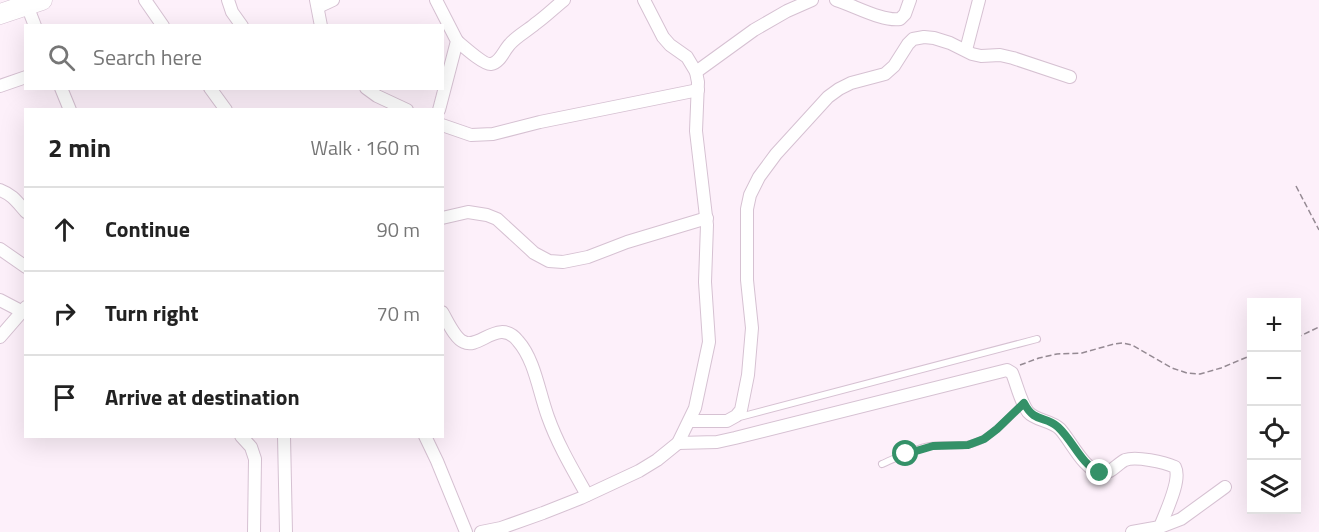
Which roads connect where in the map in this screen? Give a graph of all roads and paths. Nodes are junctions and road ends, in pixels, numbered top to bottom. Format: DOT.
graph roads {
  1 [pos="145,0"];
  2 [pos="228,0"];
  3 [pos="333,0"];
  4 [pos="436,0"];
  5 [pos="644,0"];
  6 [pos="812,0"];
  7 [pos="836,0"];
  8 [pos="910,0"];
  9 [pos="979,0"];
  10 [pos="561,1"];
  11 [pos="31,2"];
  12 [pos="317,4"];
  13 [pos="0,14"];
  14 [pos="35,24"];
  15 [pos="163,24"];
  16 [pos="241,24"];
  17 [pos="321,24"];
  18 [pos="457,41"];
  19 [pos="966,50"];
  20 [pos="696,72"];
  21 [pos="1070,77"];
  22 [pos="24,78"];
  23 [pos="0,86"];
  24 [pos="62,90"];
  25 [pos="211,90"];
  26 [pos="369,90"];
  27 [pos="698,90"];
  28 [pos="69,108"];
  29 [pos="225,108"];
  30 [pos="403,108"];
  31 [pos="440,108"];
  32 [pos="444,126"];
  33 [pos="1296,186"];
  34 [pos="0,190"];
  35 [pos="24,209"];
  36 [pos="444,218"];
  37 [pos="707,218"];
  38 [pos="1319,230"];
  39 [pos="0,249"];
  40 [pos="24,266"];
  41 [pos="0,300"];
  42 [pos="23,309"];
  43 [pos="444,315"];
  44 [pos="1319,327"];
  45 [pos="1301,336"];
  46 [pos="0,337"];
  47 [pos="1037,339"];
  48 [pos="1247,357"];
  49 [pos="1007,370"];
  50 [pos="1024,403"];
  51 [pos="690,421"];
  52 [pos="727,421"];
  53 [pos="244,438"];
  54 [pos="284,438"];
  55 [pos="426,438"];
  56 [pos="678,443"];
  57 [pos="882,464"];
  58 [pos="1225,487"];
  59 [pos="587,495"];
  60 [pos="1160,527"];
  61 [pos="254,532"];
  62 [pos="286,532"];
  63 [pos="466,532"];
  64 [pos="481,532"];
  65 [pos="1132,532"];
  1 -- 15 [label="street"];
  2 -- 16 [label="street"];
  3 -- 12 [label="street"];
  4 -- 18 [label="street"];
  5 -- 20 [label="street"];
  6 -- 20 [label="street"];
  7 -- 8 [label="street"];
  9 -- 19 [label="street"];
  10 -- 18 [label="street"];
  11 -- 13 [label="highway"];
  11 -- 14 [label="street"];
  12 -- 17 [label="street"];
  18 -- 31 [label="street"];
  19 -- 21 [label="street"];
  19 -- 52 [label="street"];
  20 -- 27 [label="street"];
  22 -- 23 [label="street"];
  24 -- 28 [label="street"];
  25 -- 29 [label="street"];
  26 -- 30 [label="street"];
  27 -- 32 [label="street"];
  27 -- 37 [label="street"];
  33 -- 38 [label="path"];
  34 -- 35 [label="street"];
  36 -- 37 [label="street"];
  37 -- 51 [label="street"];
  39 -- 40 [label="street"];
  41 -- 42 [label="street"];
  42 -- 46 [label="street"];
  43 -- 59 [label="street"];
  44 -- 45 [label="path"];
  47 -- 52 [label="lane"];
  48 -- 49 [label="path"];
  49 -- 50 [label="street"];
  49 -- 56 [label="street"];
  50 -- 57 [label="lane"];
  50 -- 60 [label="street"];
  51 -- 52 [label="street"];
  51 -- 56 [label="street"];
  53 -- 61 [label="street"];
  54 -- 62 [label="street"];
  55 -- 63 [label="street"];
  56 -- 59 [label="street"];
  58 -- 60 [label="street"];
  59 -- 64 [label="street"];
  60 -- 65 [label="street"];
}
